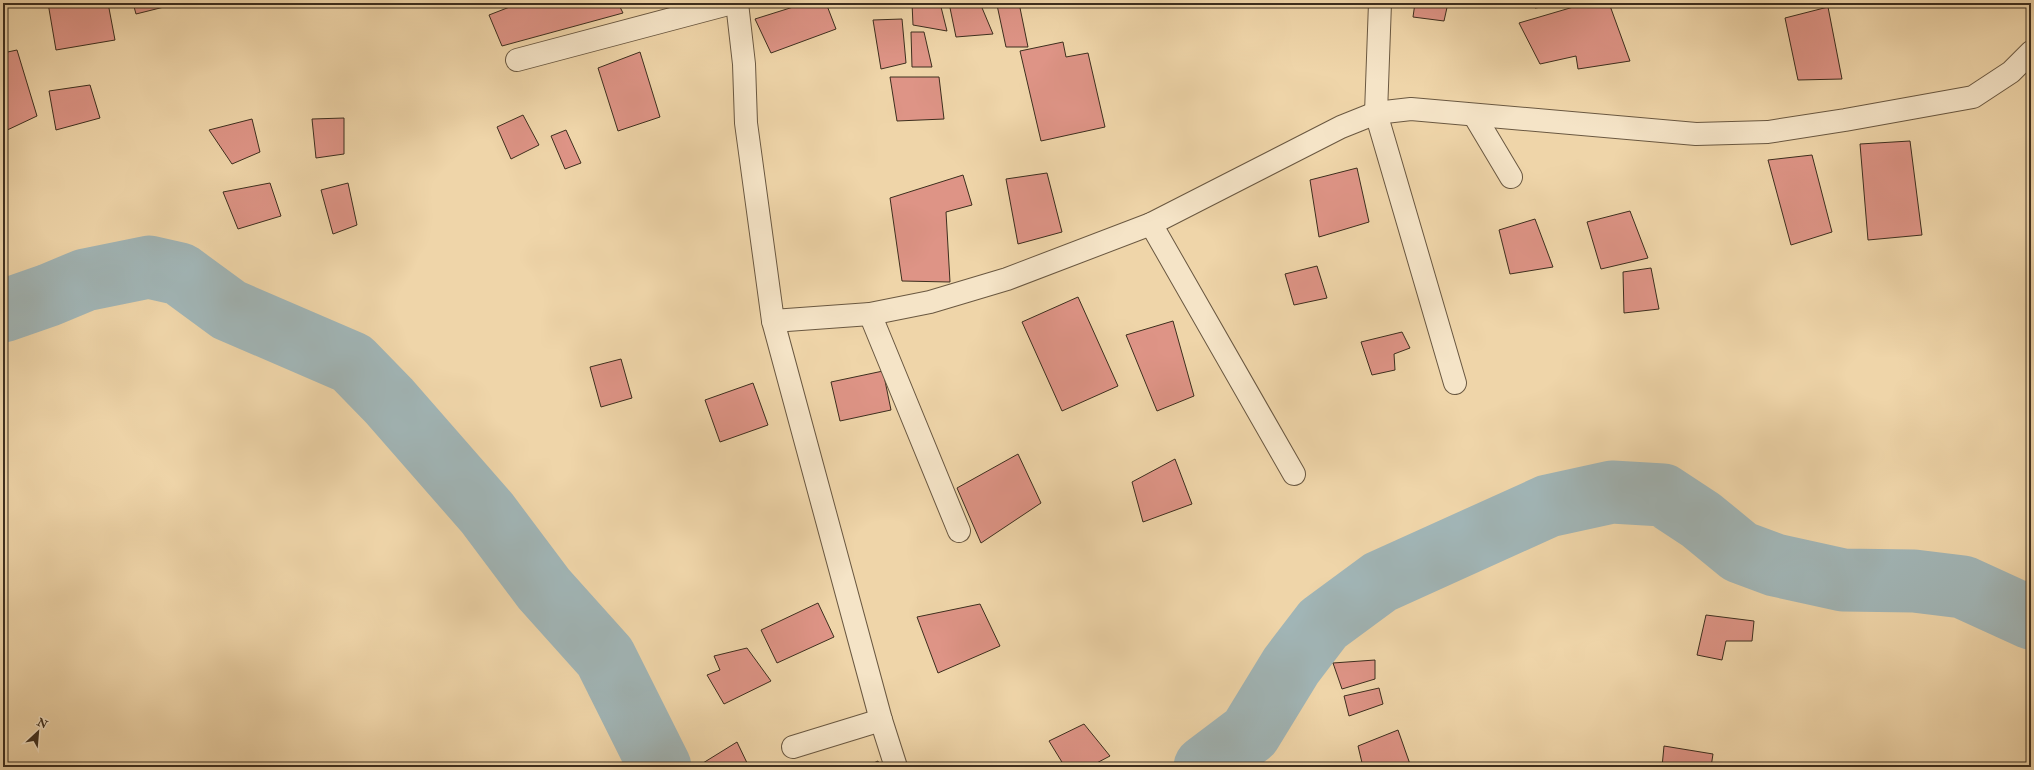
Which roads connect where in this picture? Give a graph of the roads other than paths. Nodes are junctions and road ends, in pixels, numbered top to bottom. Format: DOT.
graph roads {
  1 [pos="732,3"];
  2 [pos="737,3"];
  3 [pos="1380,3"];
  4 [pos="2031,52"];
  5 [pos="517,60"];
  6 [pos="1376,113"];
  7 [pos="1474,115"];
  8 [pos="1511,177"];
  9 [pos="1150,224"];
  10 [pos="870,314"];
  11 [pos="773,321"];
  12 [pos="1455,383"];
  13 [pos="1294,474"];
  14 [pos="959,531"];
  15 [pos="881,720"];
  16 [pos="793,747"];
  17 [pos="896,767"];
  1 -- 5 [label="street"];
  2 -- 11 [label="street"];
  3 -- 6 [label="street"];
  4 -- 7 [label="street"];
  6 -- 7 [label="street"];
  6 -- 9 [label="street"];
  6 -- 12 [label="street"];
  7 -- 8 [label="street"];
  9 -- 10 [label="street"];
  9 -- 13 [label="street"];
  10 -- 11 [label="street"];
  10 -- 14 [label="street"];
  11 -- 15 [label="street"];
  15 -- 16 [label="street"];
  15 -- 17 [label="street"];
}
